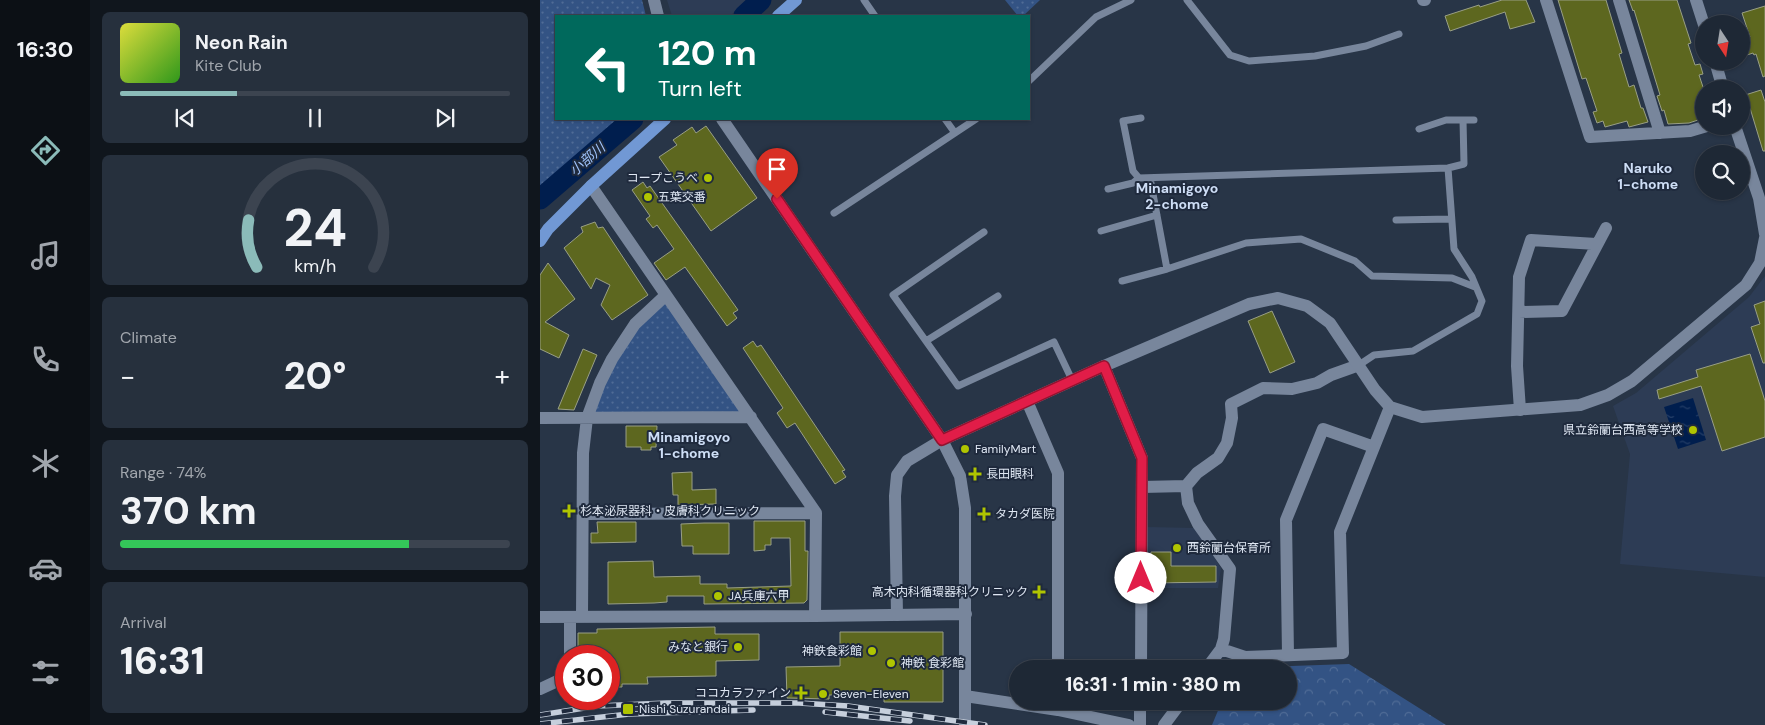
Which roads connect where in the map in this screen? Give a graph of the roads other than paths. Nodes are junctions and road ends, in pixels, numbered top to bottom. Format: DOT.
graph roads {
  1 [pos="654,0"];
  2 [pos="796,0"];
  3 [pos="864,0"];
  4 [pos="1131,0"];
  5 [pos="1187,0"];
  6 [pos="1546,0"];
  7 [pos="1619,0"];
  8 [pos="1696,0"];
  9 [pos="658,15"];
  10 [pos="779,15"];
  11 [pos="874,15"];
  12 [pos="1701,15"];
  13 [pos="1399,34"];
  14 [pos="1030,80"];
  15 [pos="1141,118"];
  16 [pos="664,120"];
  17 [pos="723,120"];
  18 [pos="946,120"];
  19 [pos="974,120"];
  20 [pos="1463,120"];
  21 [pos="1474,120"];
  22 [pos="1419,129"];
  23 [pos="1695,130"];
  24 [pos="955,133"];
  25 [pos="1660,133"];
  26 [pos="1738,135"];
  27 [pos="1448,168"];
  28 [pos="1139,178"];
  29 [pos="1150,178"];
  30 [pos="591,186"];
  31 [pos="1108,189"];
  32 [pos="1762,197"];
  33 [pos="834,213"];
  34 [pos="1157,215"];
  35 [pos="1451,219"];
  36 [pos="1396,220"];
  37 [pos="1606,228"];
  38 [pos="1101,231"];
  39 [pos="544,232"];
  40 [pos="984,232"];
  41 [pos="1765,234"];
  42 [pos="1765,238"];
  43 [pos="540,241"];
  44 [pos="1596,244"];
  45 [pos="1167,269"];
  46 [pos="1122,281"];
  47 [pos="1475,287"];
  48 [pos="666,295"];
  49 [pos="998,296"];
  50 [pos="1519,312"];
  51 [pos="926,341"];
  52 [pos="1104,366"];
  53 [pos="1359,366"];
  54 [pos="1072,380"];
  55 [pos="1027,401"];
  56 [pos="1390,407"];
  57 [pos="1520,410"];
  58 [pos="751,417"];
  59 [pos="540,418"];
  60 [pos="587,418"];
  61 [pos="942,440"];
  62 [pos="1374,447"];
  63 [pos="1186,486"];
  64 [pos="1142,487"];
  65 [pos="816,513"];
  66 [pos="583,514"];
  67 [pos="966,614"];
  68 [pos="897,615"];
  69 [pos="816,616"];
  70 [pos="540,617"];
  71 [pos="576,617"];
  72 [pos="572,645"];
  73 [pos="1221,649"];
  74 [pos="1288,655"];
  75 [pos="1058,660"];
  76 [pos="1140,660"];
  77 [pos="1213,660"];
  78 [pos="555,682"];
  79 [pos="540,689"];
  80 [pos="965,702"];
  81 [pos="1009,703"];
  82 [pos="1076,710"];
  83 [pos="1140,710"];
  84 [pos="1175,710"];
  85 [pos="965,725"];
  86 [pos="1129,725"];
  87 [pos="1140,725"];
  88 [pos="1164,725"];
  1 -- 9 [label="street"];
  2 -- 10 [label="main road"];
  3 -- 11 [label="lane"];
  4 -- 14 [label="lane"];
  5 -- 13 [label="lane"];
  6 -- 25 [label="street"];
  7 -- 25 [label="street"];
  8 -- 12 [label="street"];
  15 -- 28 [label="lane"];
  16 -- 30 [label="main road"];
  17 -- 61 [label="street"];
  18 -- 24 [label="lane"];
  19 -- 24 [label="lane"];
  20 -- 21 [label="lane"];
  20 -- 22 [label="lane"];
  20 -- 27 [label="lane"];
  23 -- 25 [label="street"];
  24 -- 33 [label="lane"];
  26 -- 32 [label="street"];
  27 -- 29 [label="lane"];
  27 -- 35 [label="lane"];
  28 -- 29 [label="lane"];
  28 -- 31 [label="lane"];
  29 -- 34 [label="lane"];
  30 -- 39 [label="main road"];
  30 -- 48 [label="street"];
  32 -- 41 [label="street"];
  34 -- 38 [label="lane"];
  34 -- 45 [label="lane"];
  35 -- 36 [label="lane"];
  35 -- 47 [label="lane"];
  37 -- 44 [label="street"];
  39 -- 43 [label="main road"];
  40 -- 51 [label="lane"];
  42 -- 57 [label="street"];
  44 -- 50 [label="street"];
  44 -- 50 [label="street"];
  45 -- 46 [label="lane"];
  45 -- 47 [label="lane"];
  47 -- 53 [label="lane"];
  48 -- 58 [label="street"];
  48 -- 60 [label="street"];
  49 -- 51 [label="lane"];
  50 -- 57 [label="street"];
  51 -- 54 [label="lane"];
  52 -- 53 [label="street"];
  52 -- 54 [label="street"];
  52 -- 64 [label="street"];
  53 -- 56 [label="street"];
  53 -- 63 [label="street"];
  54 -- 55 [label="street"];
  55 -- 61 [label="street"];
  55 -- 75 [label="street"];
  56 -- 57 [label="street"];
  56 -- 62 [label="street"];
  58 -- 60 [label="street"];
  58 -- 65 [label="street"];
  59 -- 60 [label="street"];
  60 -- 66 [label="street"];
  61 -- 67 [label="street"];
  61 -- 68 [label="street"];
  62 -- 74 [label="street"];
  62 -- 74 [label="street"];
  63 -- 64 [label="street"];
  63 -- 73 [label="street"];
  64 -- 76 [label="street"];
  65 -- 66 [label="street"];
  65 -- 69 [label="street"];
  66 -- 71 [label="street"];
  67 -- 68 [label="street"];
  67 -- 80 [label="street"];
  68 -- 69 [label="street"];
  69 -- 71 [label="street"];
  70 -- 71 [label="street"];
  71 -- 72 [label="street"];
  73 -- 74 [label="street"];
  73 -- 77 [label="street"];
  78 -- 79 [label="street"];
  80 -- 81 [label="street"];
  80 -- 85 [label="street"];
  82 -- 86 [label="street"];
  83 -- 87 [label="street"];
  84 -- 88 [label="street"];
}
